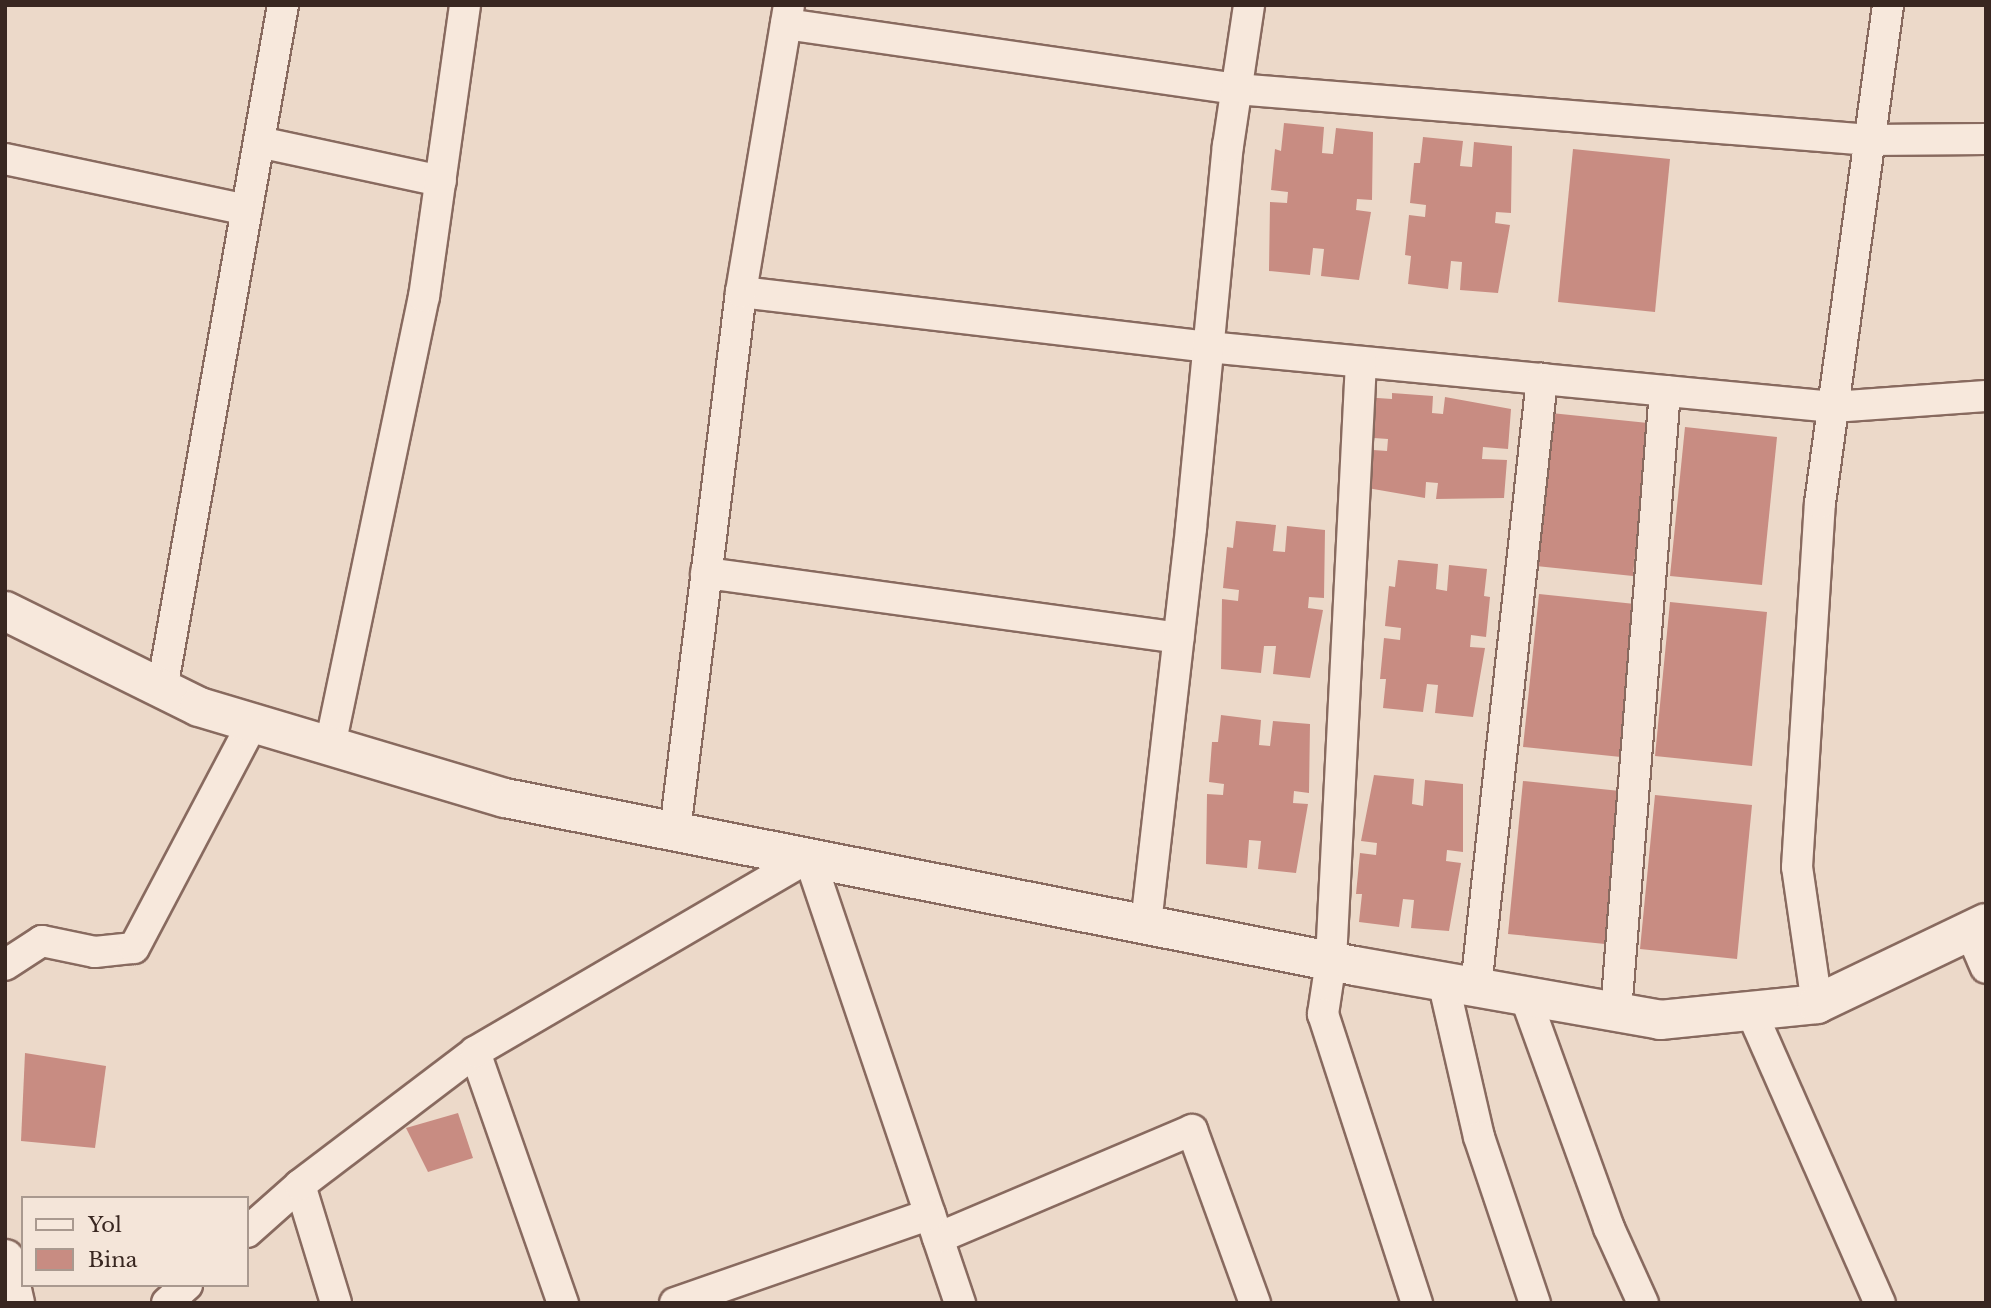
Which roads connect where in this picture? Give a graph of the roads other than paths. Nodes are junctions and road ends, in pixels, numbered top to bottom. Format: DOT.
graph roads {
  1 [pos="283,5"];
  2 [pos="466,5"];
  3 [pos="1248,5"];
  4 [pos="1888,5"];
  5 [pos="787,15"];
  6 [pos="1236,89"];
  7 [pos="1986,139"];
  8 [pos="1870,140"];
  9 [pos="259,142"];
  10 [pos="5,159"];
  11 [pos="441,181"];
  12 [pos="247,210"];
  13 [pos="741,292"];
  14 [pos="1208,347"];
  15 [pos="1361,362"];
  16 [pos="1542,379"];
  17 [pos="1665,391"];
  18 [pos="1986,396"];
  19 [pos="1833,407"];
  20 [pos="706,573"];
  21 [pos="5,611"];
  22 [pos="1179,638"];
  23 [pos="162,689"];
  24 [pos="253,723"];
  25 [pos="330,746"];
  26 [pos="675,831"];
  27 [pos="809,857"];
  28 [pos="1146,924"];
  29 [pos="1978,927"];
  30 [pos="1331,961"];
  31 [pos="5,965"];
  32 [pos="1986,968"];
  33 [pos="1460,984"];
  34 [pos="1525,996"];
  35 [pos="1817,1004"];
  36 [pos="1751,1011"];
  37 [pos="1616,1012"];
  38 [pos="475,1052"];
  39 [pos="300,1185"];
  40 [pos="934,1226"];
  41 [pos="248,1231"];
  42 [pos="5,1259"];
  43 [pos="185,1287"];
  44 [pos="15,1303"];
  45 [pos="167,1303"];
  46 [pos="336,1303"];
  47 [pos="563,1303"];
  48 [pos="674,1303"];
  49 [pos="960,1303"];
  50 [pos="1255,1303"];
  51 [pos="1417,1303"];
  52 [pos="1535,1303"];
  53 [pos="1643,1303"];
  54 [pos="1880,1303"];
  1 -- 9 [label="street"];
  2 -- 11 [label="street"];
  3 -- 6 [label="street"];
  4 -- 8 [label="street"];
  5 -- 6 [label="street"];
  5 -- 13 [label="street"];
  6 -- 8 [label="street"];
  6 -- 14 [label="street"];
  7 -- 8 [label="street"];
  8 -- 19 [label="street"];
  9 -- 11 [label="street"];
  9 -- 12 [label="street"];
  10 -- 12 [label="street"];
  11 -- 25 [label="street"];
  12 -- 23 [label="street"];
  13 -- 14 [label="street"];
  13 -- 20 [label="street"];
  14 -- 15 [label="street"];
  14 -- 22 [label="street"];
  15 -- 16 [label="street"];
  15 -- 30 [label="street"];
  16 -- 17 [label="street"];
  16 -- 33 [label="street"];
  17 -- 19 [label="street"];
  17 -- 37 [label="street"];
  18 -- 19 [label="street"];
  19 -- 35 [label="street"];
  20 -- 22 [label="street"];
  20 -- 26 [label="street"];
  21 -- 23 [label="street"];
  22 -- 28 [label="street"];
  23 -- 24 [label="street"];
  24 -- 25 [label="street"];
  24 -- 31 [label="street"];
  25 -- 26 [label="street"];
  26 -- 27 [label="street"];
  27 -- 28 [label="street"];
  27 -- 38 [label="street"];
  27 -- 40 [label="street"];
  28 -- 30 [label="street"];
  29 -- 32 [label="street"];
  29 -- 35 [label="street"];
  30 -- 33 [label="street"];
  30 -- 51 [label="street"];
  33 -- 34 [label="street"];
  33 -- 52 [label="street"];
  34 -- 37 [label="street"];
  34 -- 53 [label="street"];
  35 -- 36 [label="street"];
  36 -- 37 [label="street"];
  36 -- 54 [label="street"];
  38 -- 39 [label="street"];
  38 -- 47 [label="street"];
  39 -- 41 [label="street"];
  39 -- 46 [label="street"];
  40 -- 48 [label="street"];
  40 -- 49 [label="street"];
  40 -- 50 [label="street"];
  42 -- 44 [label="street"];
  43 -- 45 [label="street"];
}
